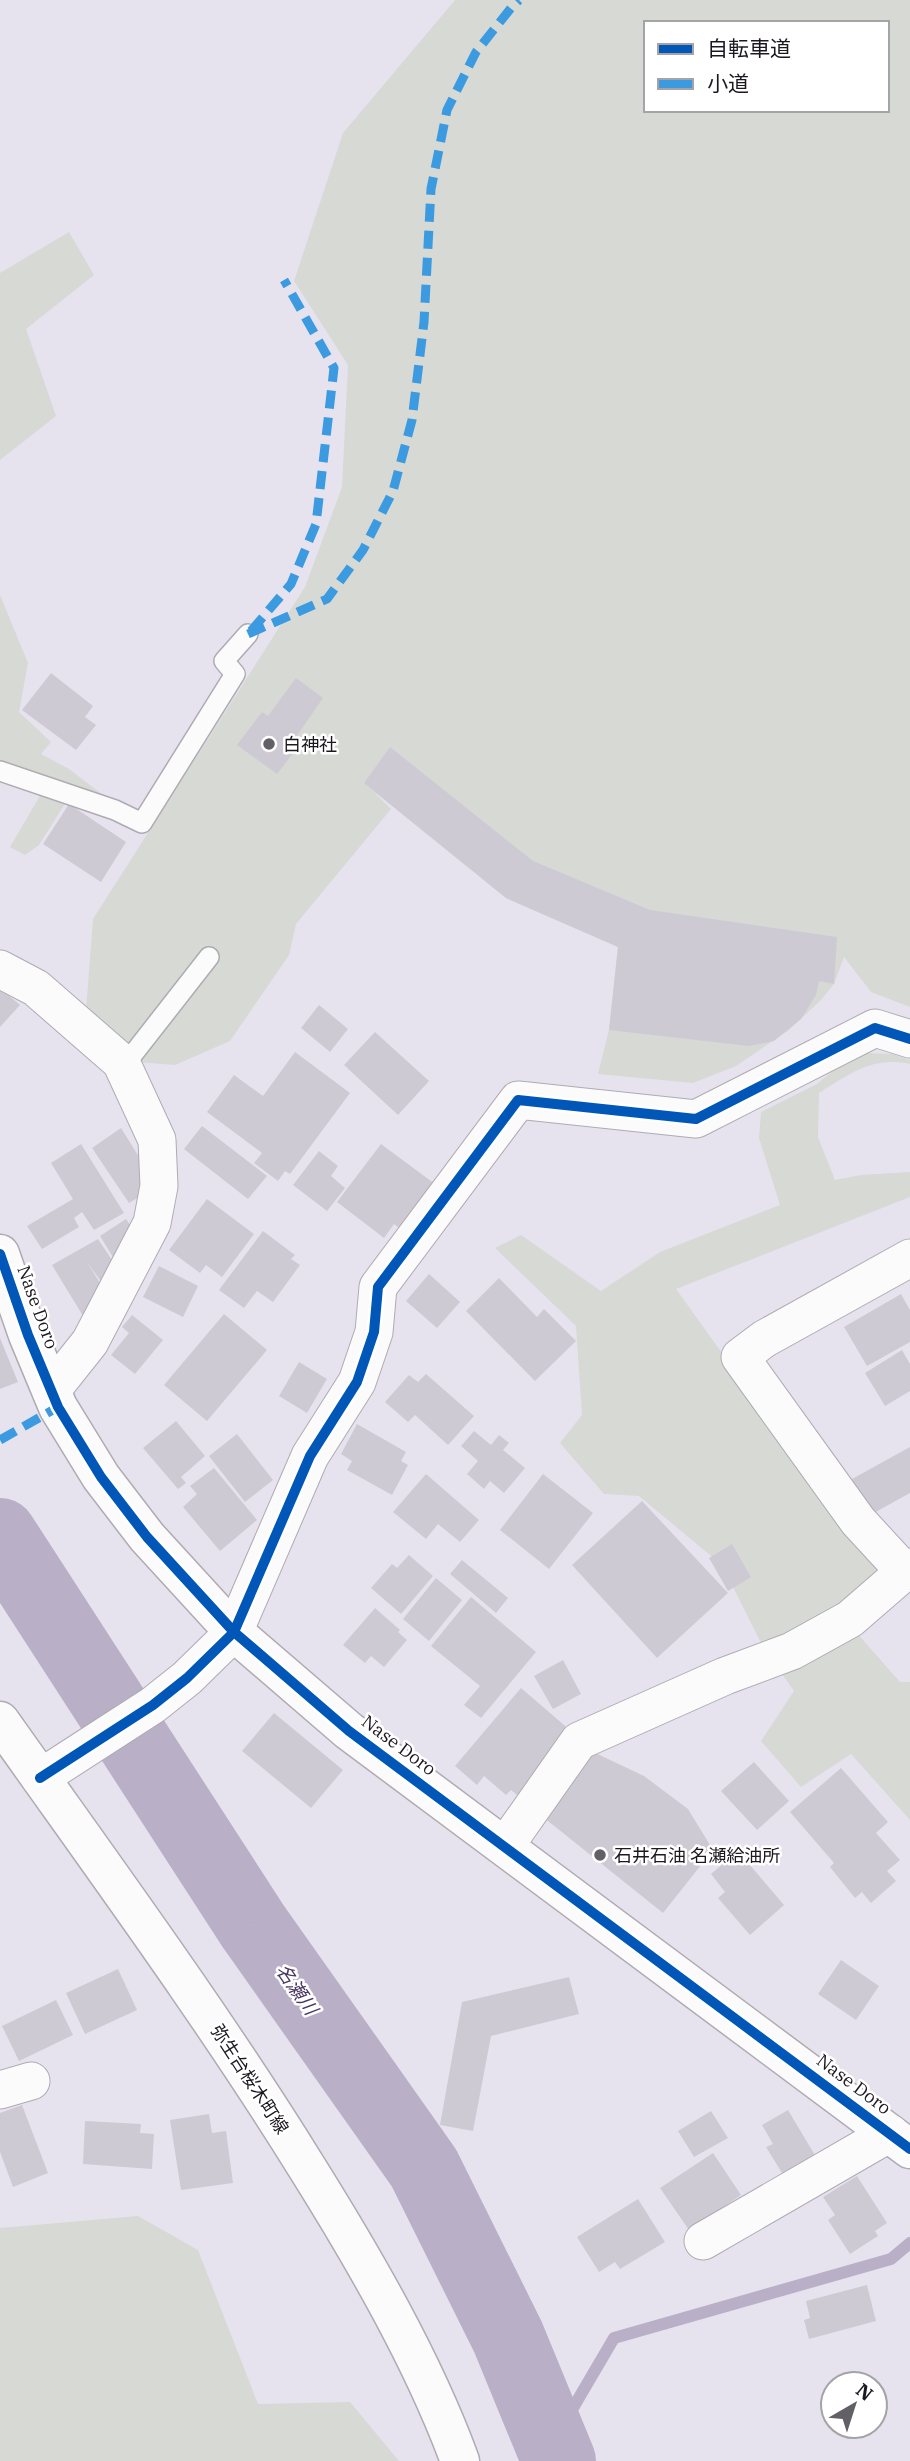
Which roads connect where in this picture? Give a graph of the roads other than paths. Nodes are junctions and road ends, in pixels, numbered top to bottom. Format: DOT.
graph roads {
  1 [pos="248,634"];
  2 [pos="0,771"];
  3 [pos="209,957"];
  4 [pos="0,969"];
  5 [pos="910,1039"];
  6 [pos="123,1067"];
  7 [pos="0,1254"];
  8 [pos="910,1258"];
  9 [pos="51,1391"];
  10 [pos="908,1570"];
  11 [pos="234,1632"];
  12 [pos="0,1721"];
  13 [pos="40,1778"];
  14 [pos="505,1846"];
  15 [pos="900,2141"];
  16 [pos="703,2241"];
  17 [pos="460,2461"];
  1 -- 2 [label="lane"];
  3 -- 6 [label="lane"];
  4 -- 6 [label="street"];
  5 -- 11 [label="street"];
  6 -- 9 [label="street"];
  7 -- 9 [label="street, Nase Doro"];
  8 -- 10 [label="street"];
  9 -- 11 [label="street, Nase Doro"];
  10 -- 14 [label="street"];
  11 -- 13 [label="street"];
  11 -- 14 [label="street, Nase Doro"];
  12 -- 13 [label="street, 弥生台桜木町線"];
  13 -- 17 [label="street, 弥生台桜木町線"];
  14 -- 15 [label="street, Nase Doro"];
  15 -- 16 [label="street"];
}
